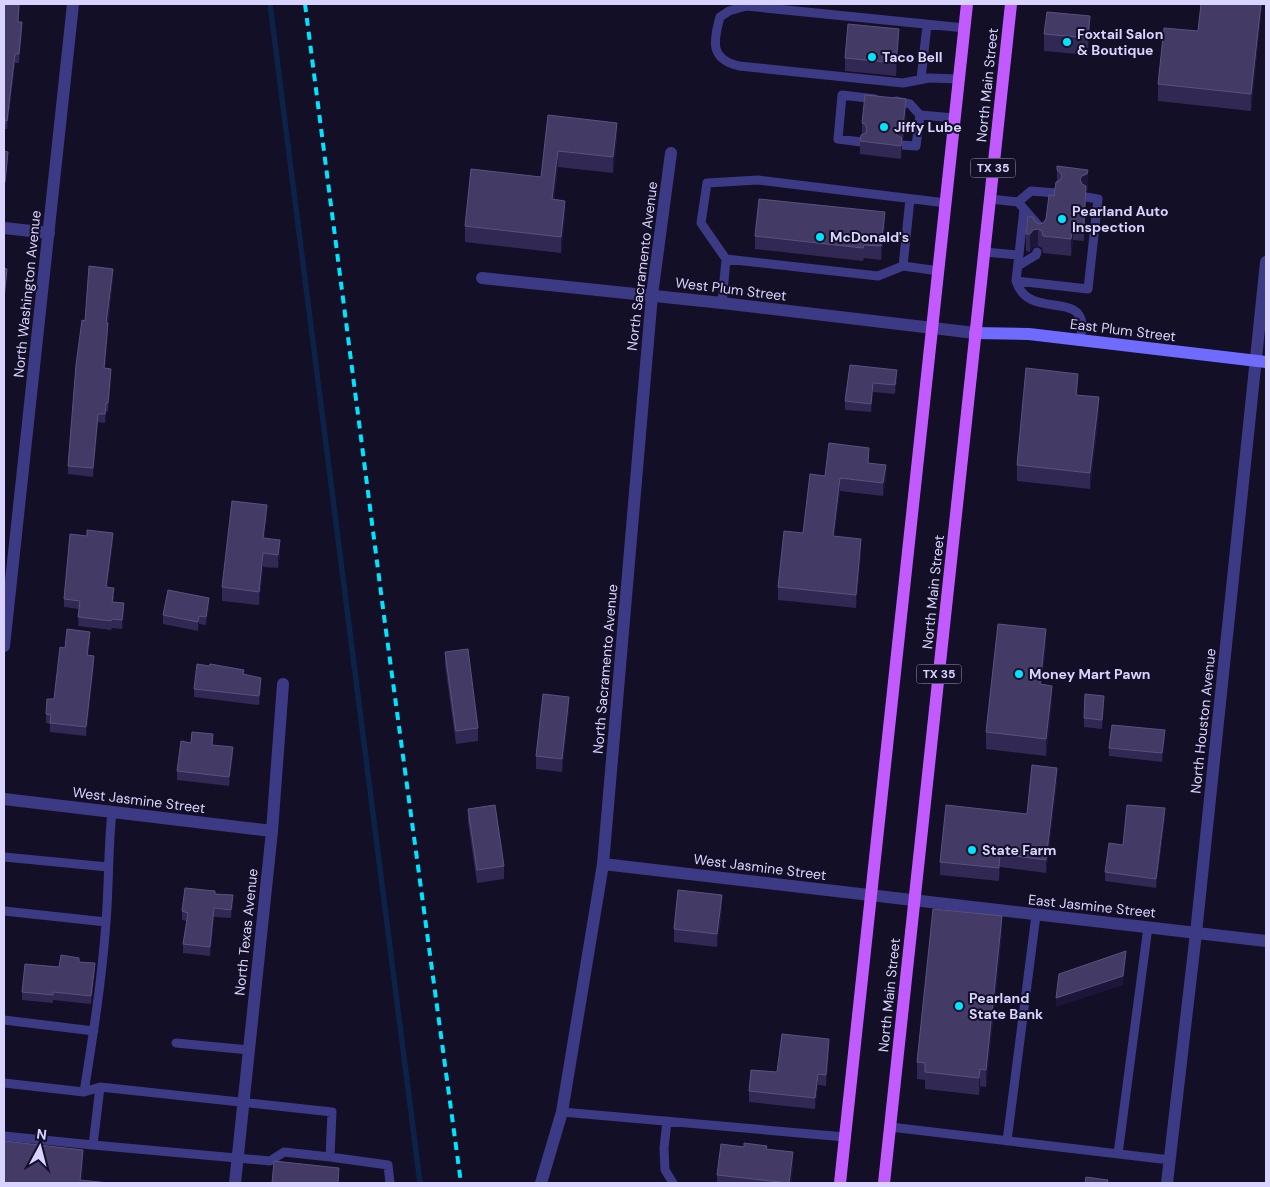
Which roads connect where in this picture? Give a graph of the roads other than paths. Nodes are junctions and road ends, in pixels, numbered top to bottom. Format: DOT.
graph roads {
  1 [pos="73,4"];
  2 [pos="967,4"];
  3 [pos="1011,4"];
  4 [pos="927,25"];
  5 [pos="965,28"];
  6 [pos="921,79"];
  7 [pos="960,80"];
  8 [pos="920,115"];
  9 [pos="955,118"];
  10 [pos="862,142"];
  11 [pos="902,145"];
  12 [pos="671,153"];
  13 [pos="1056,194"];
  14 [pos="1086,197"];
  15 [pos="910,199"];
  16 [pos="990,199"];
  17 [pos="946,203"];
  18 [pos="1021,206"];
  19 [pos="4,228"];
  20 [pos="49,232"];
  21 [pos="1038,235"];
  22 [pos="984,252"];
  23 [pos="1037,252"];
  24 [pos="1019,255"];
  25 [pos="726,259"];
  26 [pos="1266,262"];
  27 [pos="903,266"];
  28 [pos="1018,266"];
  29 [pos="939,271"];
  30 [pos="482,278"];
  31 [pos="1016,281"];
  32 [pos="652,295"];
  33 [pos="722,302"];
  34 [pos="933,328"];
  35 [pos="975,333"];
  36 [pos="1080,340"];
  37 [pos="1261,361"];
  38 [pos="4,646"];
  39 [pos="283,684"];
  40 [pos="4,799"];
  41 [pos="112,812"];
  42 [pos="272,830"];
  43 [pos="4,857"];
  44 [pos="603,864"];
  45 [pos="108,867"];
  46 [pos="872,896"];
  47 [pos="914,901"];
  48 [pos="4,911"];
  49 [pos="1036,915"];
  50 [pos="106,922"];
  51 [pos="1148,927"];
  52 [pos="1196,933"];
  53 [pos="1266,941"];
  54 [pos="4,1020"];
  55 [pos="94,1031"];
  56 [pos="176,1043"];
  57 [pos="249,1050"];
  58 [pos="4,1083"];
  59 [pos="100,1087"];
  60 [pos="84,1092"];
  61 [pos="244,1103"];
  62 [pos="562,1112"];
  63 [pos="666,1121"];
  64 [pos="890,1127"];
  65 [pos="8,1137"];
  66 [pos="845,1137"];
  67 [pos="1008,1141"];
  68 [pos="93,1145"];
  69 [pos="1118,1154"];
  70 [pos="330,1157"];
  71 [pos="237,1158"];
  72 [pos="1170,1160"];
  73 [pos="235,1183"];
  74 [pos="390,1183"];
  75 [pos="541,1183"];
  76 [pos="673,1183"];
  77 [pos="840,1183"];
  78 [pos="884,1183"];
  79 [pos="1167,1183"];
  1 -- 20 [label="street, North Washington Avenue"];
  2 -- 5 [label="main road, North Main Street / TX 35"];
  3 -- 16 [label="main road, North Main Street / TX 35"];
  4 -- 5 [label="lane"];
  4 -- 6 [label="lane"];
  4 -- 6 [label="lane"];
  5 -- 7 [label="main road, North Main Street / TX 35"];
  6 -- 7 [label="lane"];
  7 -- 9 [label="main road, North Main Street / TX 35"];
  8 -- 9 [label="lane"];
  8 -- 10 [label="lane"];
  8 -- 11 [label="lane"];
  9 -- 17 [label="main road, North Main Street / TX 35"];
  12 -- 32 [label="street, North Sacramento Avenue"];
  13 -- 18 [label="lane"];
  14 -- 31 [label="lane"];
  15 -- 17 [label="lane"];
  15 -- 25 [label="lane"];
  15 -- 27 [label="lane"];
  16 -- 18 [label="lane"];
  16 -- 22 [label="main road, North Main Street / TX 35"];
  17 -- 29 [label="main road, North Main Street / TX 35"];
  18 -- 21 [label="lane"];
  18 -- 24 [label="lane"];
  19 -- 20 [label="street"];
  20 -- 38 [label="street, North Washington Avenue"];
  22 -- 24 [label="lane"];
  22 -- 35 [label="main road, North Main Street / TX 35"];
  23 -- 28 [label="lane"];
  24 -- 28 [label="lane"];
  25 -- 27 [label="lane"];
  25 -- 33 [label="lane"];
  26 -- 37 [label="street, North Houston Avenue"];
  27 -- 29 [label="lane"];
  28 -- 31 [label="lane"];
  29 -- 34 [label="main road, North Main Street / TX 35"];
  30 -- 32 [label="street, West Plum Street"];
  31 -- 36 [label="lane"];
  32 -- 33 [label="street, West Plum Street"];
  32 -- 44 [label="street, North Sacramento Avenue"];
  33 -- 34 [label="street, West Plum Street"];
  34 -- 35 [label="street, West Plum Street"];
  34 -- 46 [label="main road, North Main Street / TX 35"];
  35 -- 36 [label="street, East Plum Street"];
  35 -- 47 [label="main road, North Main Street / TX 35"];
  36 -- 37 [label="street, East Plum Street"];
  37 -- 52 [label="street, North Houston Avenue"];
  39 -- 42 [label="street, North Texas Avenue"];
  40 -- 41 [label="street, West Jasmine Street"];
  41 -- 42 [label="street, West Jasmine Street"];
  41 -- 45 [label="lane"];
  42 -- 57 [label="street, North Texas Avenue"];
  43 -- 45 [label="lane"];
  44 -- 46 [label="street, West Jasmine Street"];
  44 -- 62 [label="street, North Sacramento Avenue"];
  45 -- 50 [label="lane"];
  46 -- 47 [label="street, West Jasmine Street"];
  46 -- 66 [label="main road, North Main Street / TX 35"];
  47 -- 49 [label="street, East Jasmine Street"];
  47 -- 64 [label="main road, North Main Street / TX 35"];
  48 -- 50 [label="lane"];
  49 -- 51 [label="street, East Jasmine Street"];
  49 -- 67 [label="lane"];
  50 -- 55 [label="lane"];
  51 -- 52 [label="street, East Jasmine Street"];
  51 -- 69 [label="lane"];
  52 -- 53 [label="street, East Jasmine Street"];
  52 -- 72 [label="street, North Houston Avenue"];
  54 -- 55 [label="lane"];
  55 -- 60 [label="lane"];
  56 -- 57 [label="lane"];
  57 -- 61 [label="street, North Texas Avenue"];
  58 -- 60 [label="lane"];
  59 -- 60 [label="lane"];
  59 -- 61 [label="lane"];
  59 -- 68 [label="lane"];
  61 -- 70 [label="lane"];
  61 -- 71 [label="street, North Texas Avenue"];
  62 -- 63 [label="lane"];
  62 -- 75 [label="street, North Sacramento Avenue"];
  63 -- 66 [label="lane"];
  63 -- 76 [label="lane"];
  64 -- 67 [label="lane"];
  64 -- 78 [label="main road, North Main Street / TX 35"];
  65 -- 68 [label="lane"];
  66 -- 77 [label="main road, North Main Street / TX 35"];
  67 -- 69 [label="lane"];
  68 -- 71 [label="lane"];
  69 -- 72 [label="lane"];
  70 -- 71 [label="lane"];
  70 -- 74 [label="lane"];
  71 -- 73 [label="street, North Texas Avenue"];
  72 -- 79 [label="street, North Houston Avenue"];
}
